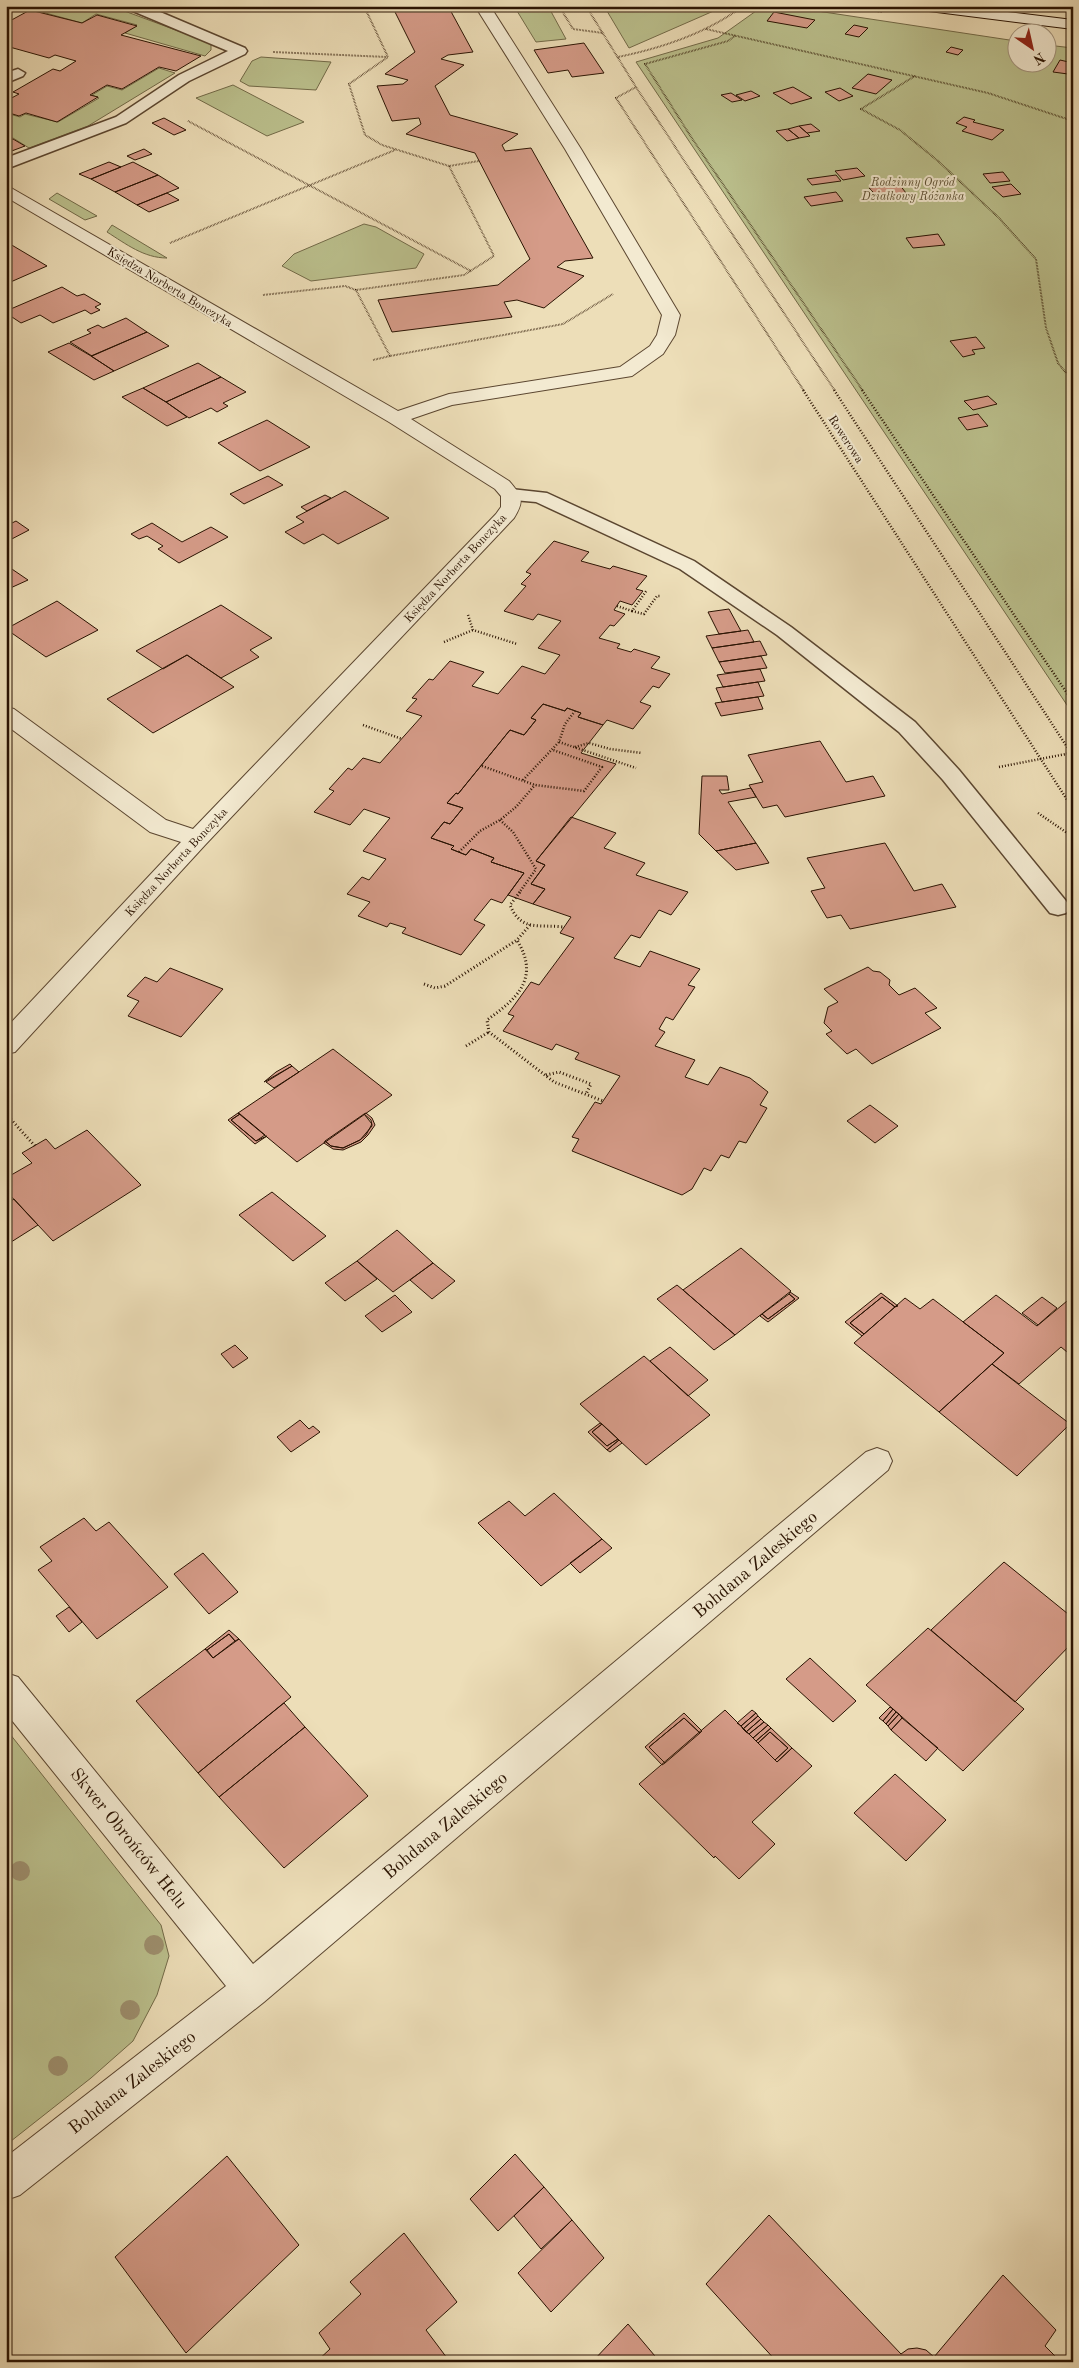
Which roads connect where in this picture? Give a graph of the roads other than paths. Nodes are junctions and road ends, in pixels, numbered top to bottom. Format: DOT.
graph roads {
  1 [pos="133,6"];
  2 [pos="482,6"];
  3 [pos="921,6"];
  4 [pos="1073,24"];
  5 [pos="6,164"];
  6 [pos="6,190"];
  7 [pos="396,418"];
  8 [pos="511,494"];
  9 [pos="6,714"];
  10 [pos="197,839"];
  11 [pos="1058,907"];
  12 [pos="6,1045"];
  13 [pos="877,1461"];
  14 [pos="6,1688"];
  15 [pos="251,1989"];
  16 [pos="6,2181"];
  1 -- 5 [label="lane"];
  2 -- 7 [label="street"];
  3 -- 4 [label="street"];
  6 -- 7 [label="street, Księdza Norberta Bonczyka"];
  7 -- 8 [label="street, Księdza Norberta Bonczyka"];
  8 -- 10 [label="street, Księdza Norberta Bonczyka"];
  8 -- 11 [label="lane"];
  9 -- 10 [label="street"];
  10 -- 12 [label="street, Księdza Norberta Bonczyka"];
  13 -- 15 [label="street, Bohdana Zaleskiego"];
  14 -- 15 [label="street, Skwer Obrońców Helu"];
  15 -- 16 [label="street, Bohdana Zaleskiego"];
}
